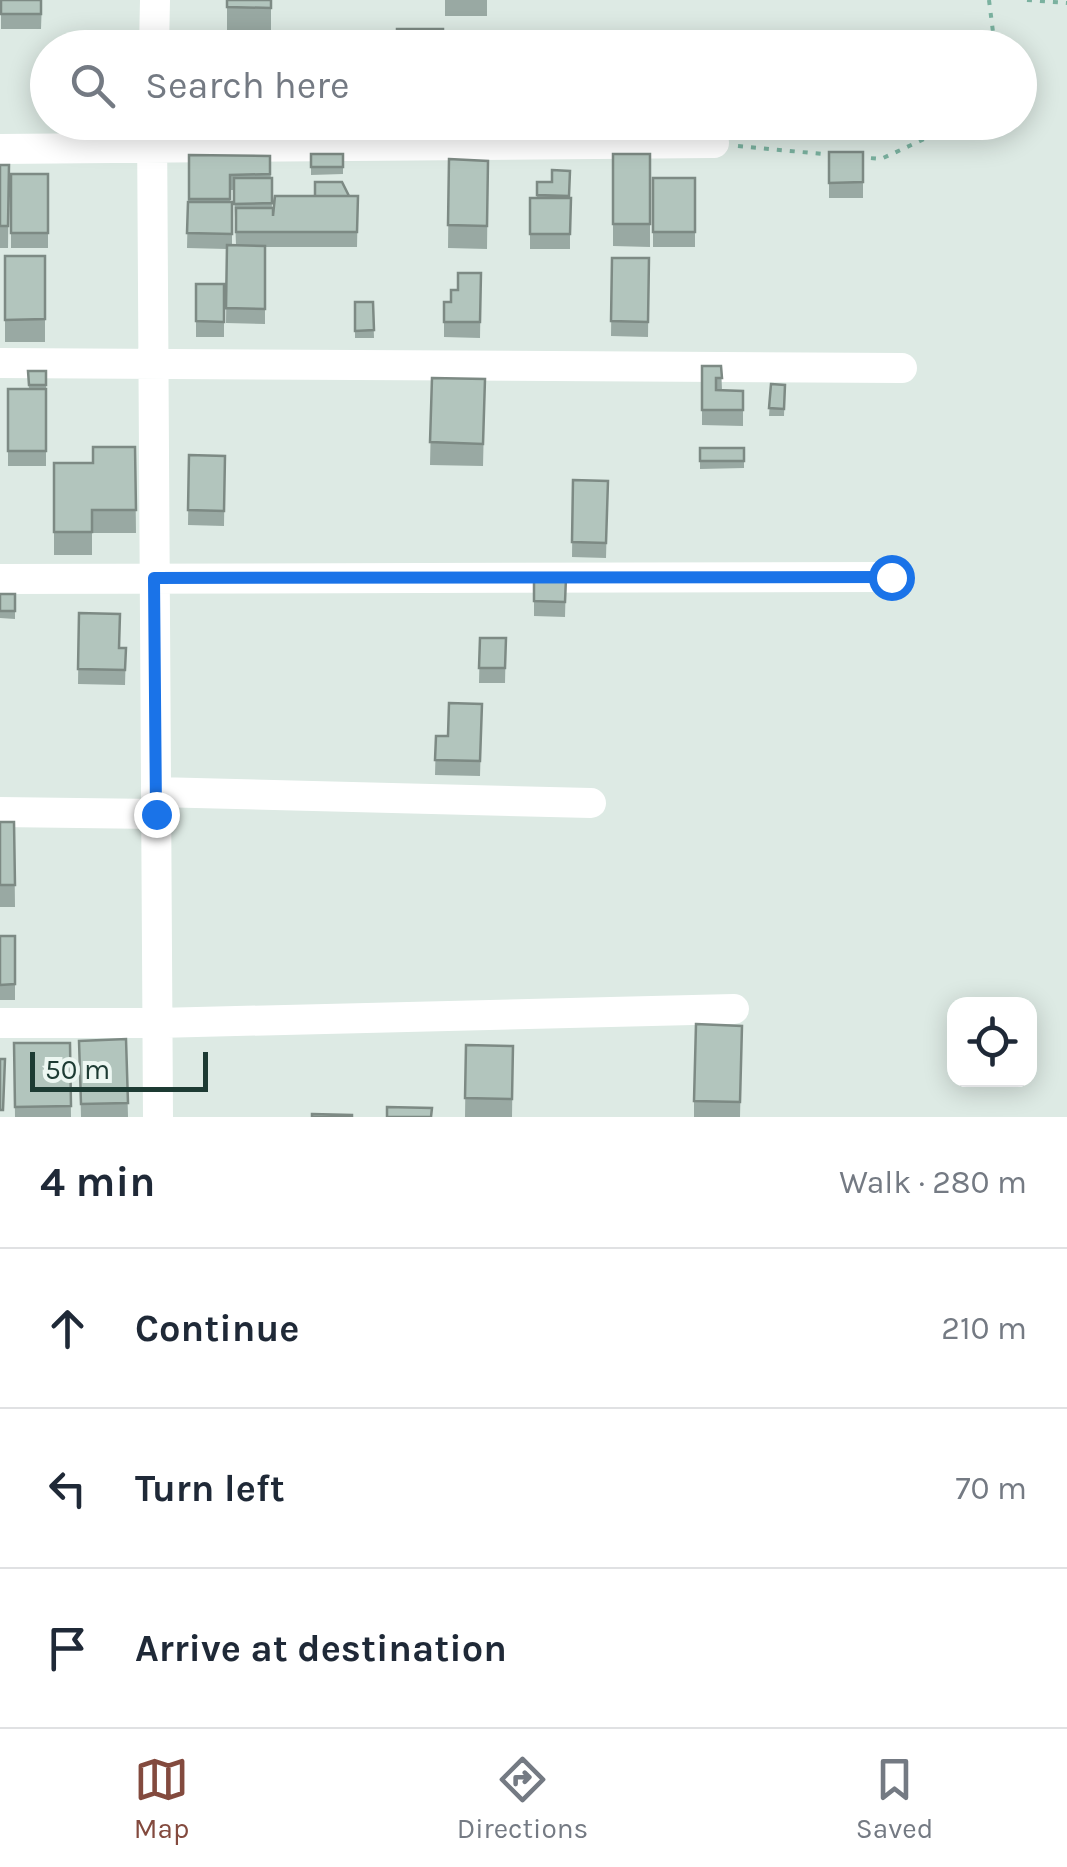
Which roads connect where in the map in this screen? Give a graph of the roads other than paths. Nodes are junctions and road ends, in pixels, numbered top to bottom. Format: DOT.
graph roads {
  1 [pos="156,0"];
  2 [pos="155,30"];
  3 [pos="105,140"];
  4 [pos="152,140"];
  5 [pos="433,140"];
  6 [pos="714,144"];
  7 [pos="0,149"];
  8 [pos="0,364"];
  9 [pos="153,366"];
  10 [pos="902,368"];
  11 [pos="891,577"];
  12 [pos="154,578"];
  13 [pos="0,579"];
  14 [pos="156,803"];
  15 [pos="591,803"];
  16 [pos="0,812"];
  17 [pos="734,1010"];
  18 [pos="0,1023"];
  19 [pos="157,1023"];
  20 [pos="158,1117"];
  1 -- 2 [label="street"];
  3 -- 7 [label="street"];
  4 -- 9 [label="street"];
  5 -- 6 [label="street"];
  8 -- 9 [label="street"];
  9 -- 10 [label="street"];
  9 -- 12 [label="street"];
  11 -- 12 [label="street"];
  12 -- 13 [label="street"];
  12 -- 14 [label="street"];
  14 -- 15 [label="street"];
  14 -- 16 [label="street"];
  14 -- 19 [label="street"];
  17 -- 19 [label="street"];
  18 -- 19 [label="street"];
  19 -- 20 [label="street"];
}
